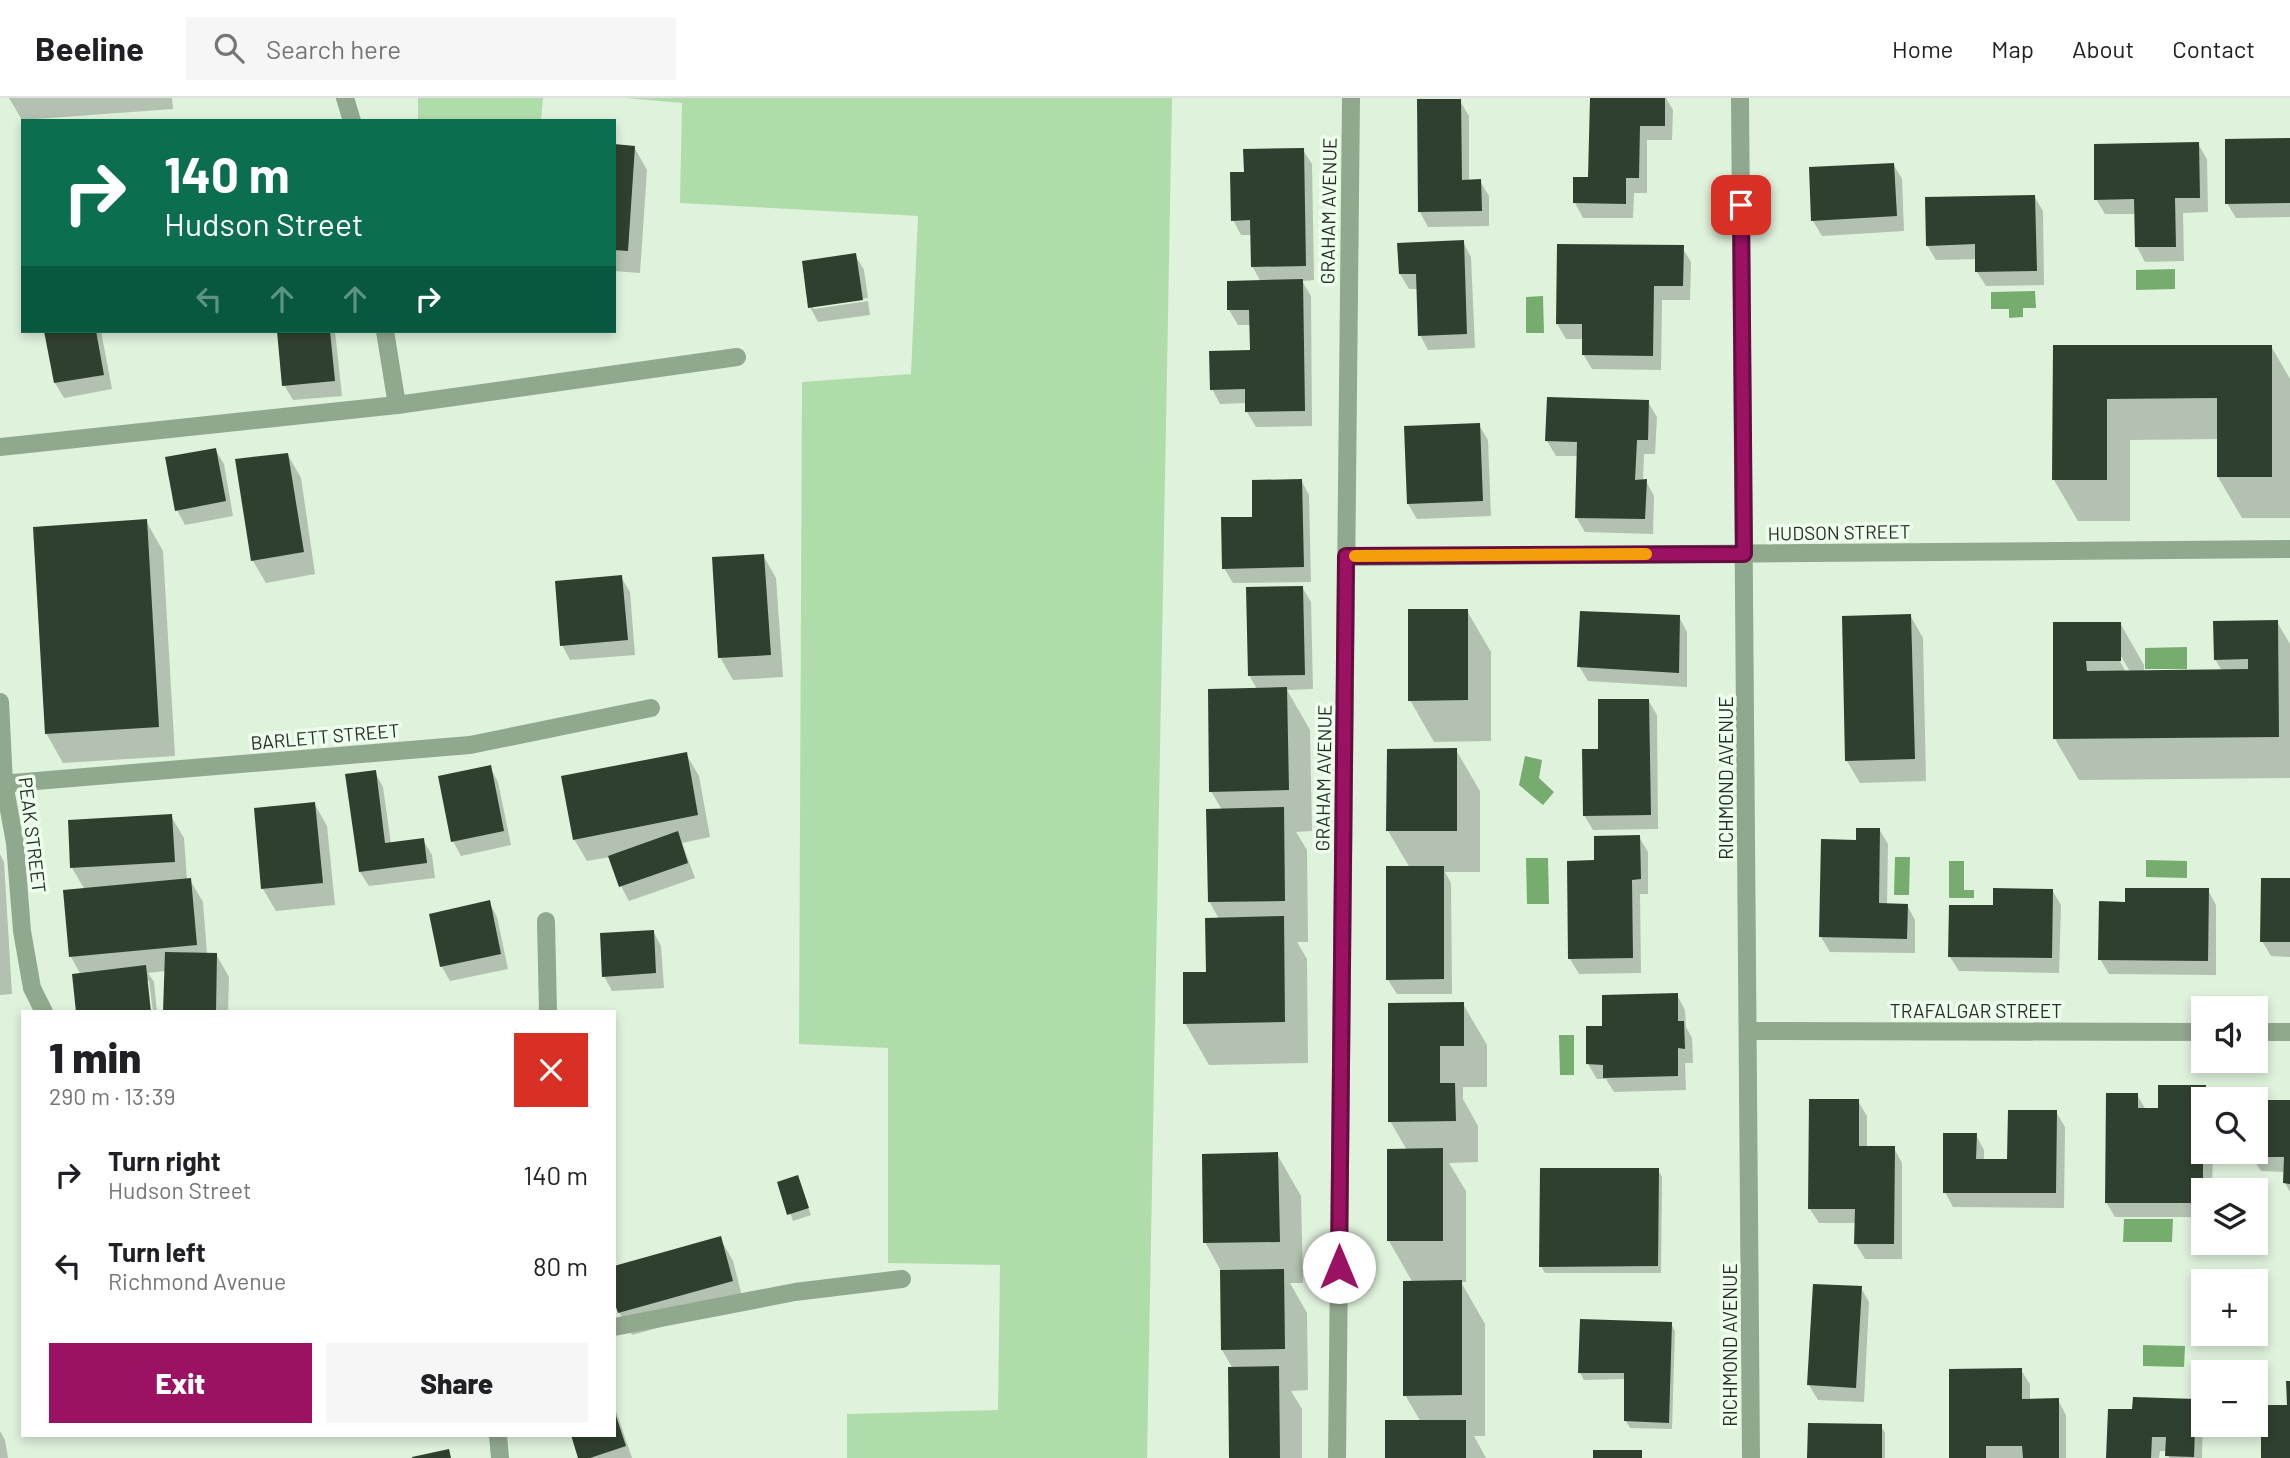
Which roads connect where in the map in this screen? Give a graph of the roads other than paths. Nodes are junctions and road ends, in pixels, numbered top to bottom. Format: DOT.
graph roads {
  1 [pos="345,98"];
  2 [pos="1351,98"];
  3 [pos="1740,98"];
  4 [pos="352,119"];
  5 [pos="385,333"];
  6 [pos="737,357"];
  7 [pos="397,405"];
  8 [pos="0,447"];
  9 [pos="2290,549"];
  10 [pos="1744,554"];
  11 [pos="1346,556"];
  12 [pos="0,702"];
  13 [pos="651,708"];
  14 [pos="2,784"];
  15 [pos="545,920"];
  16 [pos="43,1010"];
  17 [pos="548,1010"];
  18 [pos="1748,1031"];
  19 [pos="2191,1032"];
  20 [pos="2268,1032"];
  21 [pos="2290,1032"];
  22 [pos="902,1279"];
  23 [pos="616,1327"];
  24 [pos="498,1437"];
  25 [pos="500,1458"];
  26 [pos="1337,1458"];
  27 [pos="1751,1458"];
  1 -- 4 [label="street"];
  2 -- 11 [label="street, GRAHAM AVENUE"];
  3 -- 10 [label="street, RICHMOND AVENUE"];
  5 -- 7 [label="street"];
  6 -- 7 [label="street"];
  7 -- 8 [label="street"];
  9 -- 10 [label="street, HUDSON STREET"];
  10 -- 11 [label="street, HUDSON STREET"];
  10 -- 18 [label="street, RICHMOND AVENUE"];
  11 -- 26 [label="street, GRAHAM AVENUE"];
  12 -- 14 [label="street, PEAK STREET"];
  13 -- 14 [label="street, BARLETT STREET"];
  14 -- 16 [label="street, PEAK STREET"];
  15 -- 17 [label="street"];
  18 -- 19 [label="street, TRAFALGAR STREET"];
  18 -- 27 [label="street, RICHMOND AVENUE"];
  20 -- 21 [label="street"];
  22 -- 23 [label="street"];
  24 -- 25 [label="street"];
}
